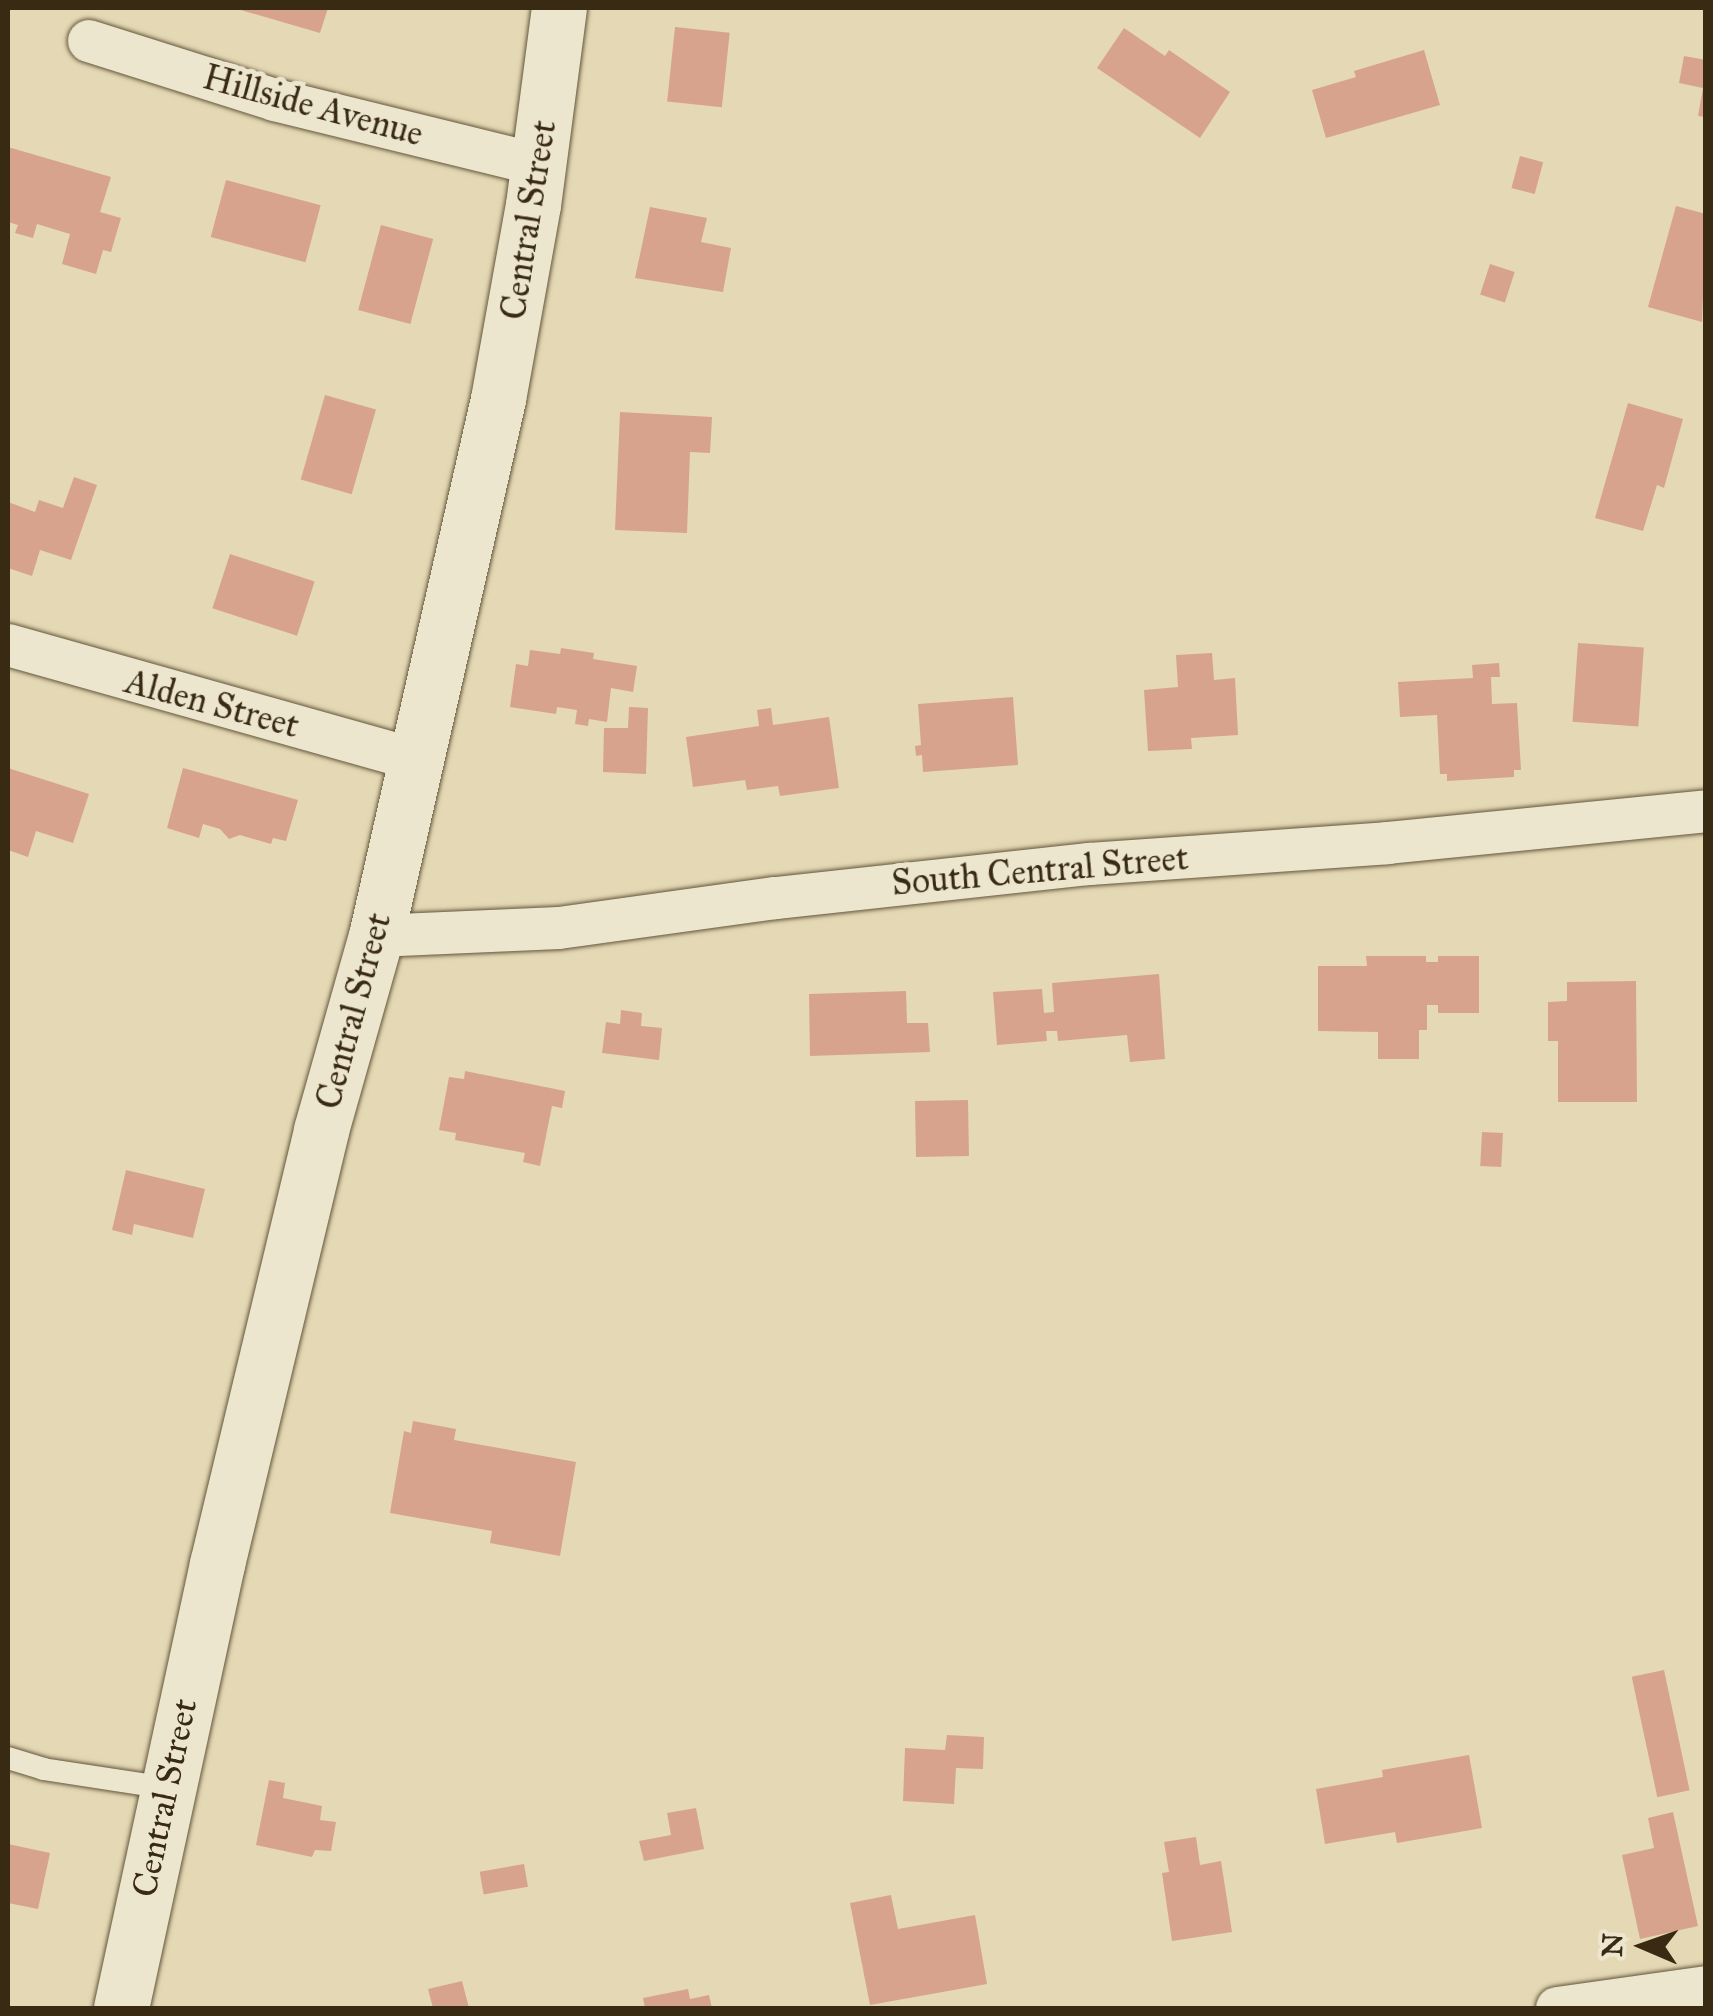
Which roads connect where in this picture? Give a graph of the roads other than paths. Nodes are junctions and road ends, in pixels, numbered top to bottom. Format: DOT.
graph roads {
  1 [pos="559,8"];
  2 [pos="90,41"];
  3 [pos="539,165"];
  4 [pos="8,645"];
  5 [pos="417,760"];
  6 [pos="1706,811"];
  7 [pos="376,936"];
  8 [pos="8,1758"];
  9 [pos="167,1788"];
  10 [pos="1706,1987"];
  11 [pos="120,2008"];
  12 [pos="1557,2008"];
  1 -- 3 [label="street, Central Street"];
  2 -- 3 [label="street, Hillside Avenue"];
  3 -- 5 [label="street, Central Street"];
  4 -- 5 [label="street, Alden Street"];
  5 -- 7 [label="street, Central Street"];
  6 -- 7 [label="street, South Central Street"];
  7 -- 9 [label="street, Central Street"];
  8 -- 9 [label="lane"];
  9 -- 11 [label="street, Central Street"];
  10 -- 12 [label="street"];
}
